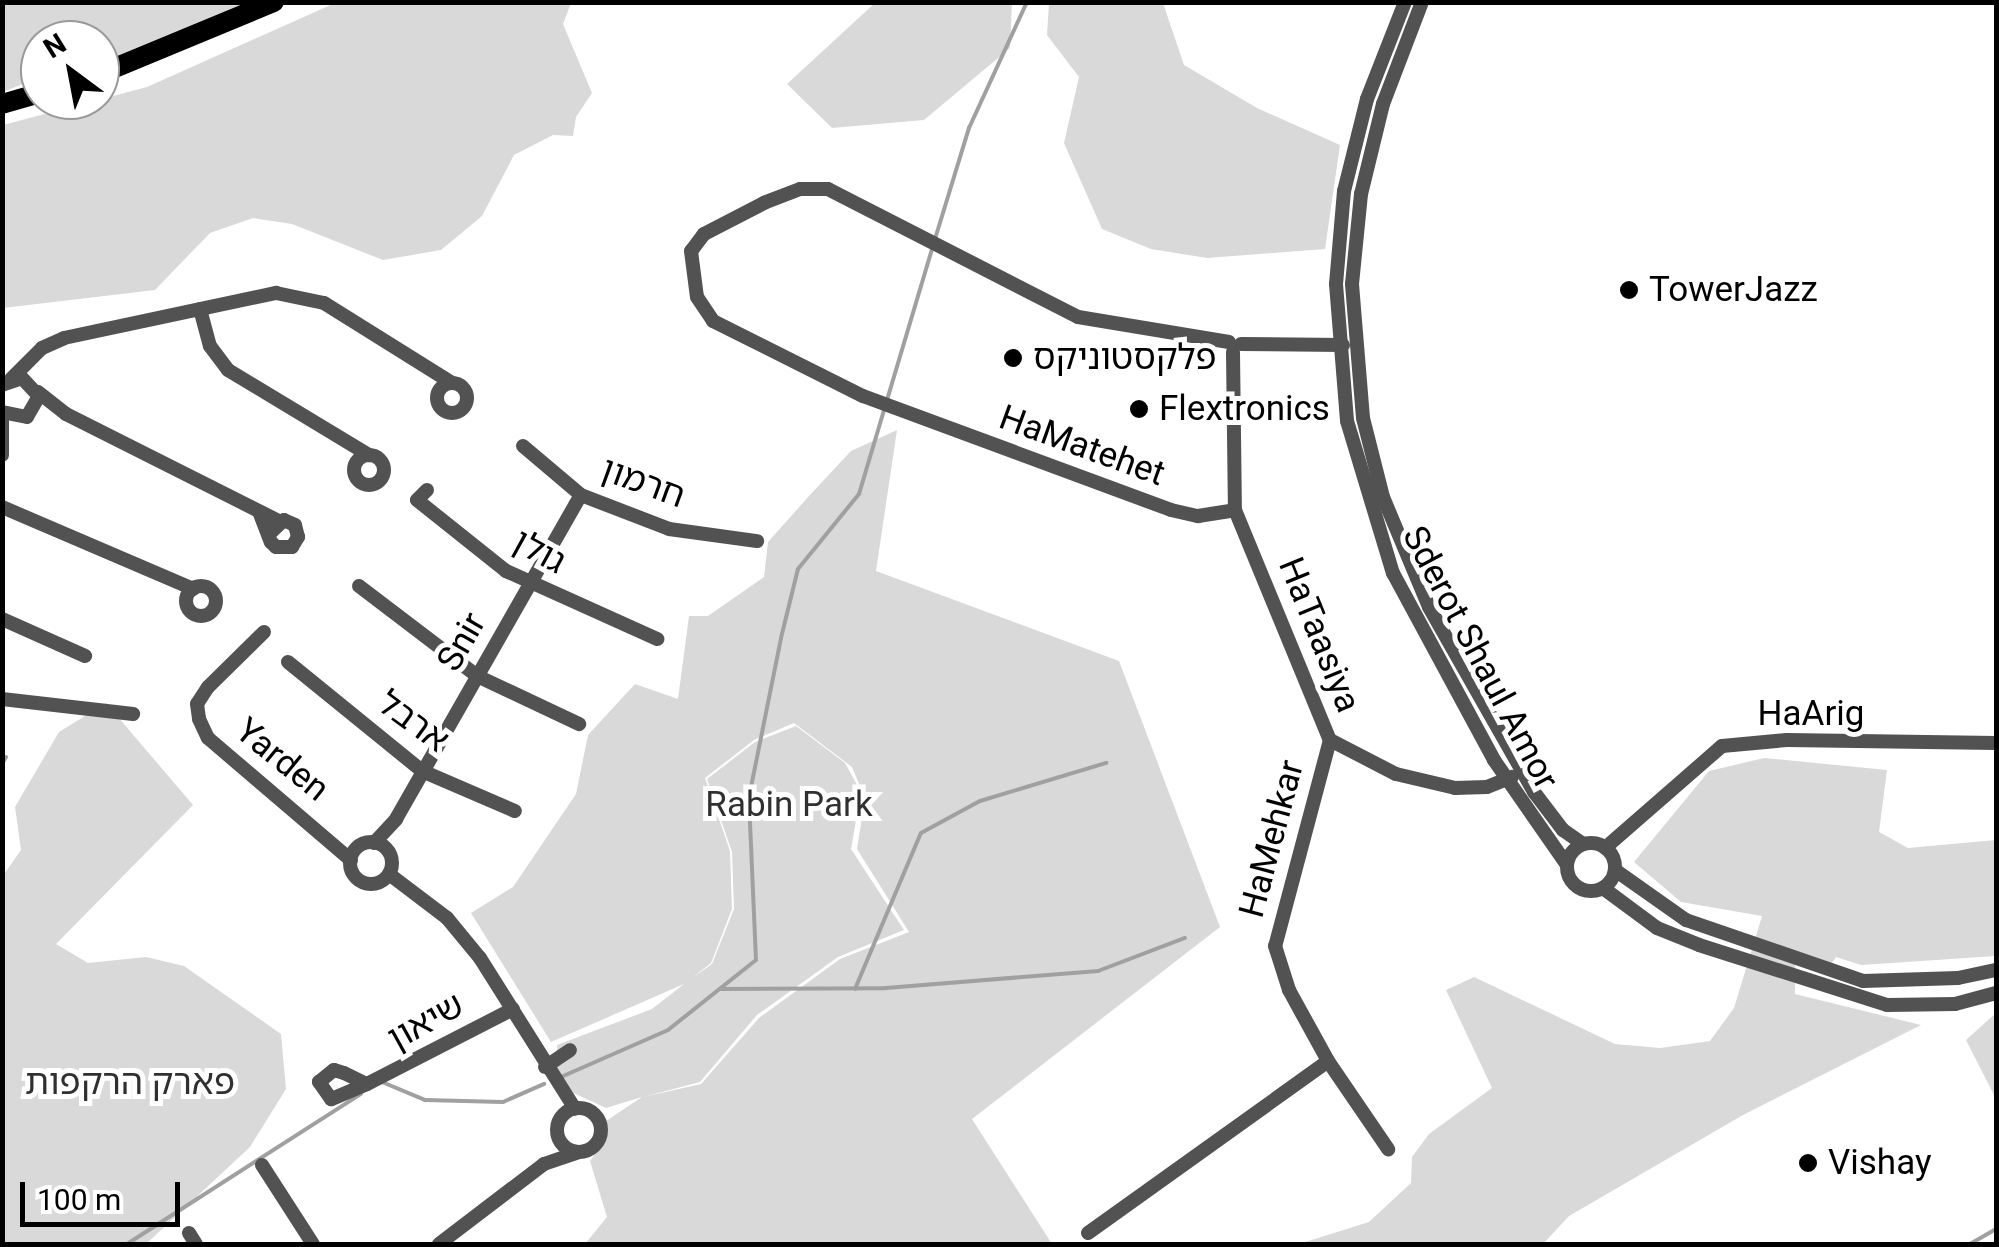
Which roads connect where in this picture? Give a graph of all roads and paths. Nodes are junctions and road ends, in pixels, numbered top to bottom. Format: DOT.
graph roads {
  1 [pos="274,2"];
  2 [pos="1404,2"];
  3 [pos="1422,2"];
  4 [pos="120,66"];
  5 [pos="200,308"];
  6 [pos="1354,344"];
  7 [pos="47,345"];
  8 [pos="1234,346"];
  9 [pos="1338,346"];
  10 [pos="424,368"];
  11 [pos="5,383"];
  12 [pos="452,383"];
  13 [pos="36,389"];
  14 [pos="438,392"];
  15 [pos="2,413"];
  16 [pos="28,416"];
  17 [pos="69,416"];
  18 [pos="343,444"];
  19 [pos="523,446"];
  20 [pos="3,452"];
  21 [pos="369,455"];
  22 [pos="355,466"];
  23 [pos="427,490"];
  24 [pos="581,495"];
  25 [pos="2,507"];
  26 [pos="1235,510"];
  27 [pos="258,512"];
  28 [pos="279,521"];
  29 [pos="269,534"];
  30 [pos="758,541"];
  31 [pos="167,581"];
  32 [pos="359,586"];
  33 [pos="529,586"];
  34 [pos="193,589"];
  35 [pos="187,604"];
  36 [pos="2,619"];
  37 [pos="264,632"];
  38 [pos="658,639"];
  39 [pos="85,656"];
  40 [pos="288,662"];
  41 [pos="477,676"];
  42 [pos="2,699"];
  43 [pos="133,714"];
  44 [pos="579,724"];
  45 [pos="1330,740"];
  46 [pos="1996,743"];
  47 [pos="422,772"];
  48 [pos="1521,772"];
  49 [pos="1506,780"];
  50 [pos="515,811"];
  51 [pos="396,820"];
  52 [pos="330,838"];
  53 [pos="369,844"];
  54 [pos="1583,844"];
  55 [pos="1606,848"];
  56 [pos="390,855"];
  57 [pos="351,860"];
  58 [pos="1567,865"];
  59 [pos="1615,870"];
  60 [pos="389,874"];
  61 [pos="1603,888"];
  62 [pos="1996,970"];
  63 [pos="1996,993"];
  64 [pos="513,1008"];
  65 [pos="570,1050"];
  66 [pos="1328,1062"];
  67 [pos="545,1067"];
  68 [pos="366,1084"];
  69 [pos="556,1086"];
  70 [pos="575,1109"];
  71 [pos="560,1119"];
  72 [pos="558,1136"];
  73 [pos="1388,1149"];
  74 [pos="578,1152"];
  75 [pos="544,1164"];
  76 [pos="262,1165"];
  77 [pos="1088,1233"];
  78 [pos="313,1244"];
  79 [pos="439,1244"];
  1 -- 4 [label="highway"];
  2 -- 9 [label="street, Sderot Shaul Amor"];
  3 -- 6 [label="street, Sderot Shaul Amor"];
  5 -- 7 [label="street"];
  5 -- 10 [label="street"];
  5 -- 18 [label="street"];
  6 -- 9 [label="street, HaMatehet"];
  6 -- 48 [label="street, Sderot Shaul Amor"];
  7 -- 11 [label="street"];
  7 -- 13 [label="street"];
  8 -- 9 [label="street, HaMatehet"];
  8 -- 26 [label="street, HaTaasiya"];
  8 -- 26 [label="street, HaMatehet"];
  9 -- 49 [label="street, Sderot Shaul Amor"];
  10 -- 12 [label="street"];
  10 -- 14 [label="street"];
  11 -- 13 [label="street"];
  12 -- 14 [label="street"];
  12 -- 14 [label="street"];
  13 -- 16 [label="street"];
  13 -- 17 [label="street"];
  15 -- 16 [label="street"];
  15 -- 20 [label="street"];
  16 -- 17 [label="street"];
  16 -- 20 [label="street"];
  17 -- 27 [label="street"];
  18 -- 21 [label="street"];
  18 -- 22 [label="street"];
  19 -- 24 [label="street, חרמון"];
  21 -- 22 [label="street"];
  21 -- 22 [label="street"];
  23 -- 33 [label="street, גולן"];
  24 -- 30 [label="street, חרמון"];
  24 -- 33 [label="street, Snir"];
  25 -- 31 [label="street"];
  26 -- 45 [label="street, HaTaasiya"];
  27 -- 28 [label="street"];
  27 -- 29 [label="street"];
  28 -- 29 [label="street"];
  28 -- 29 [label="street"];
  31 -- 34 [label="street"];
  31 -- 35 [label="street"];
  32 -- 41 [label="street"];
  33 -- 38 [label="street, גולן"];
  33 -- 41 [label="street, Snir"];
  34 -- 35 [label="street"];
  34 -- 35 [label="street"];
  36 -- 39 [label="street"];
  37 -- 52 [label="street, Yarden"];
  40 -- 47 [label="street, ארבל"];
  41 -- 44 [label="street"];
  41 -- 47 [label="street, Snir"];
  42 -- 43 [label="street"];
  45 -- 49 [label="street, HaTaasiya"];
  45 -- 66 [label="street, HaMehkar"];
  46 -- 55 [label="street, HaArig"];
  47 -- 50 [label="street, ארבל"];
  47 -- 51 [label="street, Snir"];
  48 -- 49 [label="street, HaTaasiya"];
  48 -- 54 [label="street, Sderot Shaul Amor"];
  49 -- 58 [label="street, Sderot Shaul Amor"];
  51 -- 53 [label="street, Snir"];
  51 -- 56 [label="street, Snir"];
  52 -- 53 [label="street, Yarden"];
  52 -- 57 [label="street, Yarden"];
  53 -- 56 [label="street"];
  53 -- 57 [label="street"];
  54 -- 55 [label="street"];
  54 -- 58 [label="street"];
  55 -- 59 [label="street"];
  56 -- 60 [label="street"];
  57 -- 60 [label="street"];
  58 -- 61 [label="street"];
  59 -- 61 [label="street"];
  59 -- 62 [label="street"];
  60 -- 64 [label="street"];
  61 -- 63 [label="street"];
  64 -- 67 [label="street"];
  64 -- 68 [label="street, שיאון"];
  65 -- 67 [label="street"];
  66 -- 73 [label="street, HaMehkar"];
  66 -- 77 [label="street"];
  67 -- 69 [label="street"];
  69 -- 70 [label="street"];
  69 -- 71 [label="street"];
  70 -- 71 [label="street"];
  70 -- 74 [label="street"];
  71 -- 72 [label="street"];
  72 -- 74 [label="street"];
  72 -- 75 [label="street"];
  74 -- 75 [label="street"];
  75 -- 79 [label="street"];
  76 -- 78 [label="street"];
}
